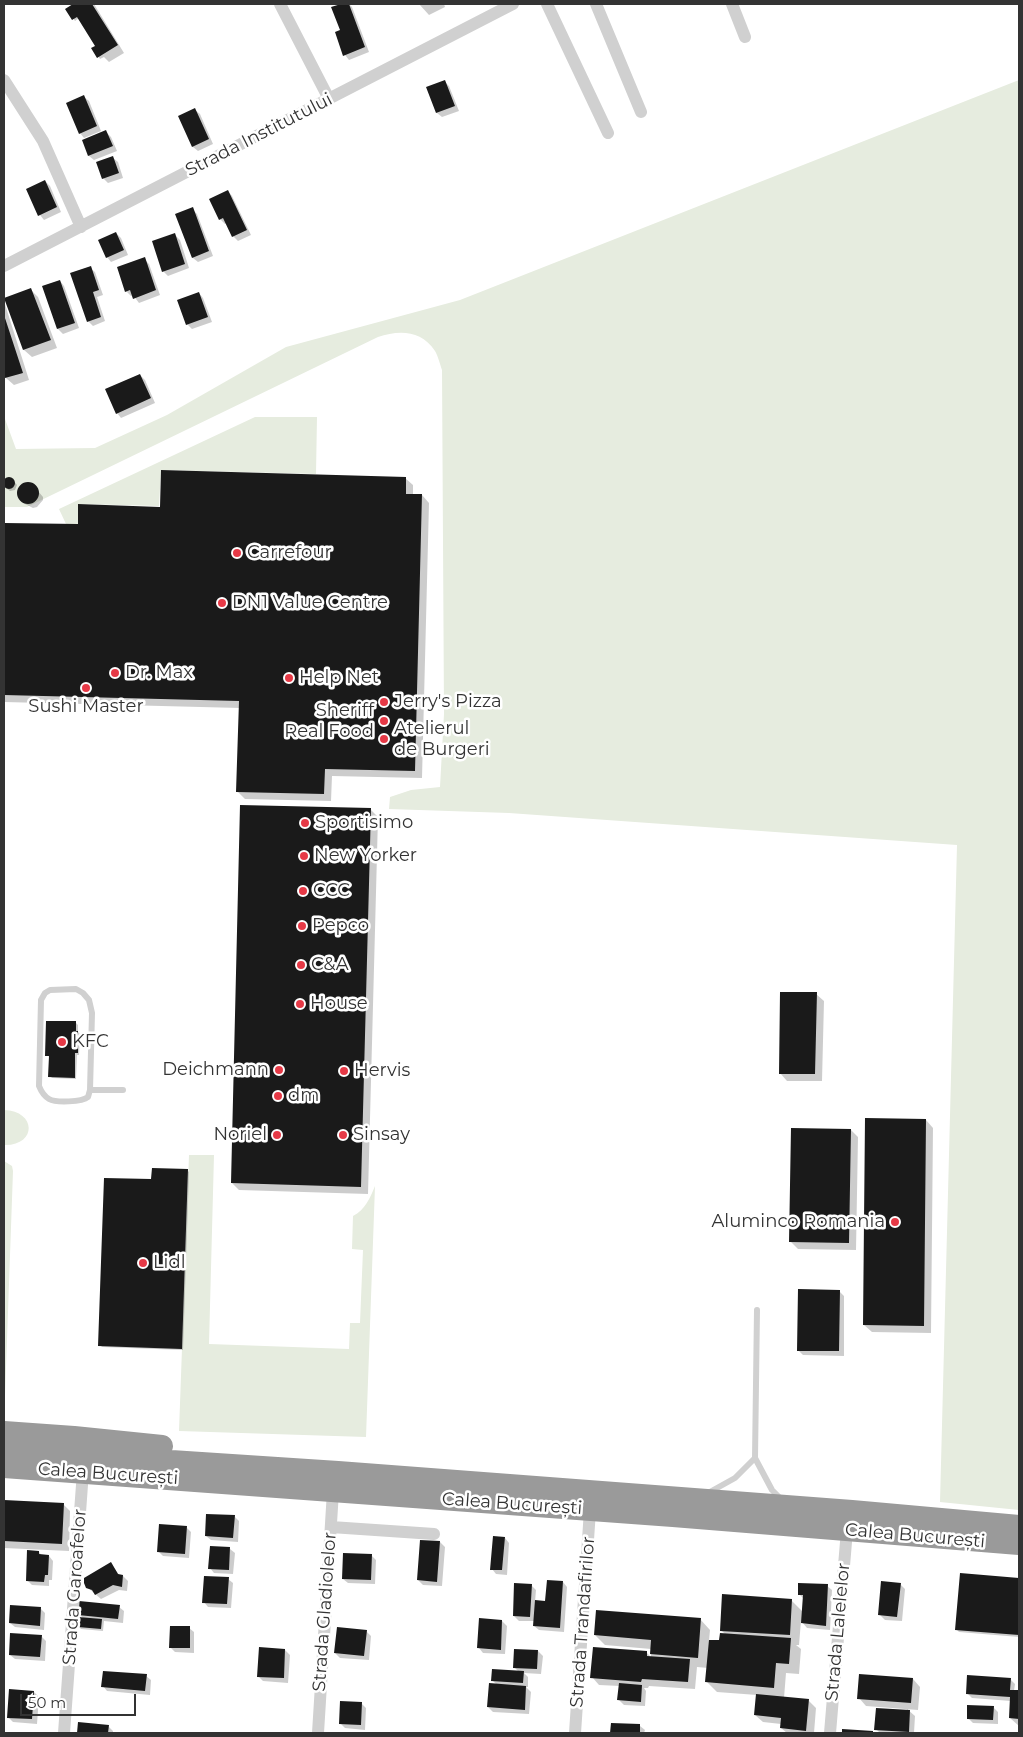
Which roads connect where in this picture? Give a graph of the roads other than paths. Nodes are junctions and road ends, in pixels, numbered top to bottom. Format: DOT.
graph roads {
  1 [pos="280,4"];
  2 [pos="513,4"];
  3 [pos="547,4"];
  4 [pos="596,4"];
  5 [pos="732,4"];
  6 [pos="745,37"];
  7 [pos="4,80"];
  8 [pos="329,99"];
  9 [pos="641,112"];
  10 [pos="608,133"];
  11 [pos="81,227"];
  12 [pos="4,266"];
  13 [pos="90,1090"];
  14 [pos="123,1090"];
  15 [pos="757,1310"];
  16 [pos="4,1432"];
  17 [pos="4,1450"];
  18 [pos="755,1458"];
  19 [pos="4,1466"];
  20 [pos="83,1471"];
  21 [pos="336,1481"];
  22 [pos="695,1500"];
  23 [pos="797,1507"];
  24 [pos="590,1510"];
  25 [pos="1019,1526"];
  26 [pos="331,1527"];
  27 [pos="847,1530"];
  28 [pos="434,1534"];
  29 [pos="1019,1544"];
  30 [pos="64,1733"];
  31 [pos="318,1733"];
  32 [pos="576,1733"];
  33 [pos="830,1733"];
  1 -- 8 [label="street"];
  2 -- 8 [label="street, Strada Institutului"];
  3 -- 10 [label="street"];
  4 -- 9 [label="street"];
  5 -- 6 [label="street"];
  7 -- 11 [label="street"];
  8 -- 11 [label="street, Strada Institutului"];
  11 -- 12 [label="street, Strada Institutului"];
  13 -- 13 [label="lane"];
  13 -- 14 [label="lane"];
  15 -- 18 [label="lane"];
  16 -- 21 [label="highway"];
  17 -- 21 [label="highway, Calea București"];
  18 -- 22 [label="lane"];
  18 -- 23 [label="lane"];
  19 -- 20 [label="highway, Calea București"];
  20 -- 21 [label="highway, Calea București"];
  20 -- 30 [label="street, Strada Garoafelor"];
  21 -- 22 [label="highway, Calea București"];
  21 -- 24 [label="highway, Calea București"];
  21 -- 26 [label="street, Strada Gladiolelor"];
  22 -- 23 [label="highway, Calea București"];
  23 -- 25 [label="highway, Calea București"];
  24 -- 27 [label="highway, Calea București"];
  24 -- 32 [label="street, Strada Trandafirilor"];
  26 -- 28 [label="street"];
  26 -- 31 [label="street, Strada Gladiolelor"];
  27 -- 29 [label="highway, Calea București"];
  27 -- 33 [label="street, Strada Lalelelor"];
}
